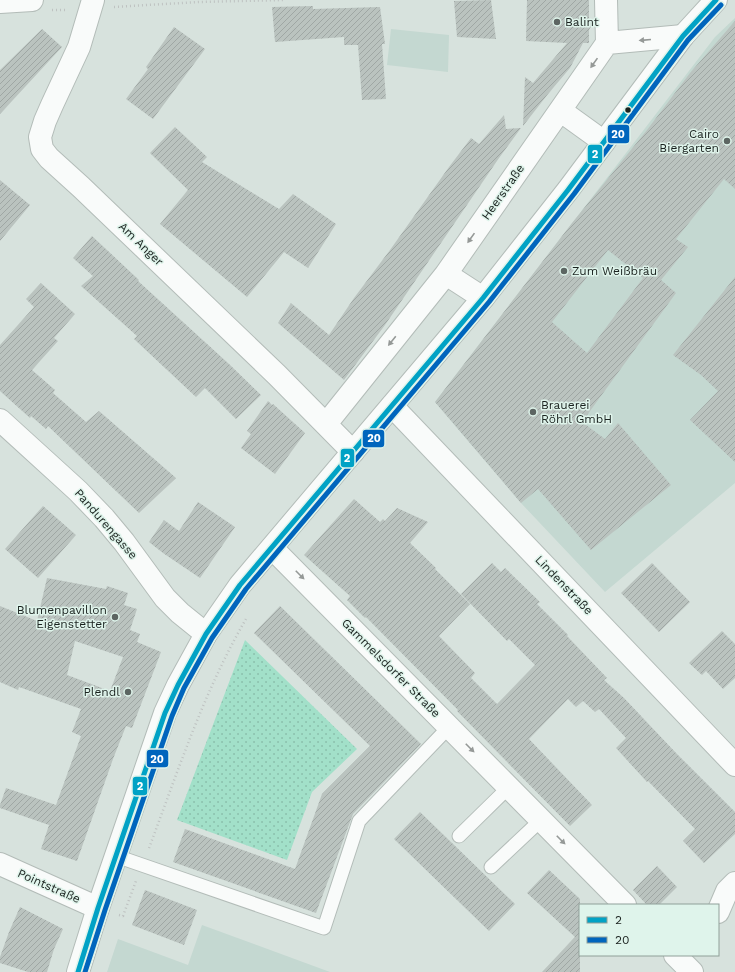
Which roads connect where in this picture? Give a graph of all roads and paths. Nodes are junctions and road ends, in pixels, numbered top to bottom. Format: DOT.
graph roads {
  1 [pos="284,0"];
  2 [pos="606,0"];
  3 [pos="716,0"];
  4 [pos="0,2"];
  5 [pos="92,4"];
  6 [pos="40,5"];
  7 [pos="683,36"];
  8 [pos="607,43"];
  9 [pos="561,110"];
  10 [pos="604,142"];
  11 [pos="446,274"];
  12 [pos="483,298"];
  13 [pos="392,406"];
  14 [pos="0,420"];
  15 [pos="326,424"];
  16 [pos="353,452"];
  17 [pos="272,548"];
  18 [pos="248,616"];
  19 [pos="206,634"];
  20 [pos="450,727"];
  21 [pos="735,764"];
  22 [pos="509,787"];
  23 [pos="541,820"];
  24 [pos="459,836"];
  25 [pos="116,856"];
  26 [pos="0,864"];
  27 [pos="142,865"];
  28 [pos="491,867"];
  29 [pos="735,883"];
  30 [pos="624,904"];
  31 [pos="98,908"];
  32 [pos="719,910"];
  33 [pos="676,956"];
  34 [pos="693,968"];
  35 [pos="78,972"];
  1 -- 5 [label="path"];
  2 -- 8 [label="street"];
  3 -- 7 [label="street"];
  4 -- 6 [label="street"];
  5 -- 6 [label="path"];
  5 -- 15 [label="street, Am Anger"];
  7 -- 8 [label="street, one-way"];
  7 -- 10 [label="street"];
  8 -- 9 [label="street, Heerstraße, one-way"];
  9 -- 10 [label="street"];
  9 -- 11 [label="street, Heerstraße, one-way"];
  10 -- 12 [label="street"];
  11 -- 12 [label="street"];
  11 -- 15 [label="street, Heerstraße, one-way"];
  12 -- 13 [label="street"];
  13 -- 16 [label="street"];
  13 -- 21 [label="street, Lindenstraße"];
  14 -- 19 [label="street, Pandurengasse"];
  15 -- 16 [label="street, Am Anger"];
  16 -- 17 [label="street"];
  17 -- 19 [label="street"];
  17 -- 20 [label="street, Gammelsdorfer Straße, one-way"];
  18 -- 27 [label="path"];
  19 -- 25 [label="street"];
  20 -- 22 [label="street, Gammelsdorfer Straße, one-way"];
  20 -- 27 [label="lane"];
  22 -- 23 [label="street, Gammelsdorfer Straße"];
  22 -- 24 [label="lane"];
  23 -- 28 [label="lane"];
  23 -- 30 [label="street, Gammelsdorfer Straße, one-way"];
  25 -- 27 [label="lane"];
  25 -- 31 [label="street"];
  26 -- 31 [label="street, Pointstraße"];
  27 -- 31 [label="path"];
  29 -- 32 [label="street"];
  31 -- 35 [label="street"];
  33 -- 34 [label="street"];
}
